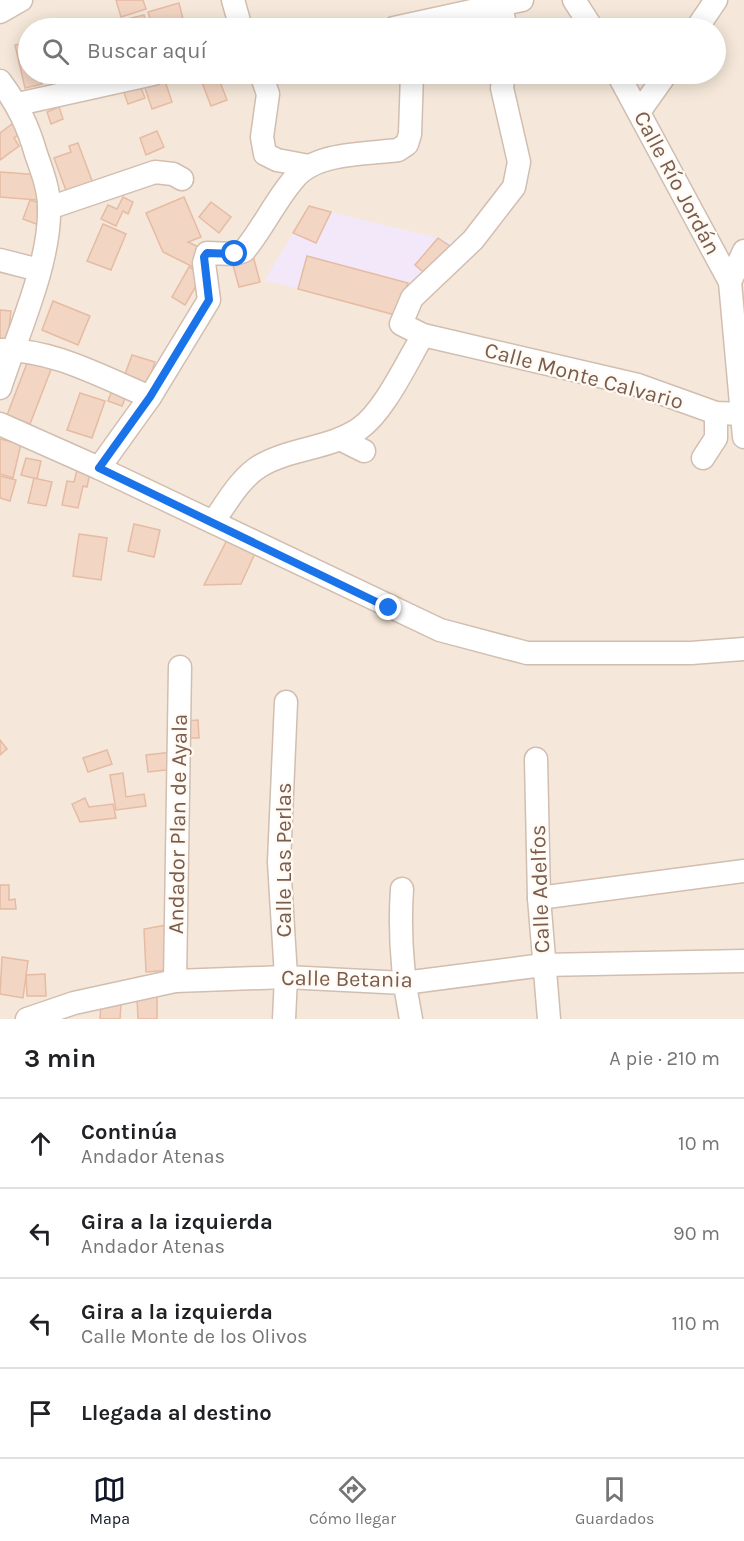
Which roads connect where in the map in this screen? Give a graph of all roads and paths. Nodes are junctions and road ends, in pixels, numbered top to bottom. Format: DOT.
graph roads {
  1 [pos="21,0"];
  2 [pos="233,0"];
  3 [pos="574,0"];
  4 [pos="716,0"];
  5 [pos="511,2"];
  6 [pos="441,8"];
  7 [pos="0,12"];
  8 [pos="238,18"];
  9 [pos="423,18"];
  10 [pos="508,18"];
  11 [pos="586,18"];
  12 [pos="704,18"];
  13 [pos="0,81"];
  14 [pos="108,84"];
  15 [pos="264,84"];
  16 [pos="412,84"];
  17 [pos="503,84"];
  18 [pos="624,84"];
  19 [pos="659,84"];
  20 [pos="18,104"];
  21 [pos="639,112"];
  22 [pos="309,166"];
  23 [pos="182,179"];
  24 [pos="49,208"];
  25 [pos="743,259"];
  26 [pos="0,260"];
  27 [pos="39,270"];
  28 [pos="730,282"];
  29 [pos="423,335"];
  30 [pos="6,350"];
  31 [pos="0,388"];
  32 [pos="150,397"];
  33 [pos="716,413"];
  34 [pos="742,413"];
  35 [pos="0,424"];
  36 [pos="744,437"];
  37 [pos="340,439"];
  38 [pos="364,451"];
  39 [pos="703,458"];
  40 [pos="99,468"];
  41 [pos="213,522"];
  42 [pos="744,650"];
  43 [pos="180,668"];
  44 [pos="286,702"];
  45 [pos="536,759"];
  46 [pos="744,871"];
  47 [pos="402,889"];
  48 [pos="539,898"];
  49 [pos="744,961"];
  50 [pos="543,965"];
  51 [pos="286,977"];
  52 [pos="175,981"];
  53 [pos="404,983"];
  54 [pos="27,1019"];
  55 [pos="284,1019"];
  56 [pos="411,1019"];
  57 [pos="549,1019"];
  1 -- 7 [label="street"];
  2 -- 8 [label="street"];
  3 -- 11 [label="street"];
  4 -- 12 [label="street"];
  5 -- 6 [label="street"];
  5 -- 10 [label="street"];
  6 -- 9 [label="street"];
  13 -- 20 [label="street"];
  14 -- 20 [label="street"];
  15 -- 22 [label="street"];
  16 -- 22 [label="street"];
  17 -- 29 [label="street"];
  18 -- 21 [label="street, Calle Río Jordán"];
  19 -- 21 [label="street"];
  20 -- 24 [label="street"];
  21 -- 28 [label="street, Calle Río Jordán"];
  22 -- 32 [label="street"];
  23 -- 24 [label="street"];
  24 -- 27 [label="street"];
  25 -- 28 [label="street"];
  26 -- 27 [label="street"];
  27 -- 30 [label="street"];
  28 -- 34 [label="street, Calle Río Jordán"];
  29 -- 33 [label="street, Calle Monte Calvario"];
  29 -- 37 [label="street"];
  30 -- 31 [label="street"];
  30 -- 32 [label="street"];
  32 -- 40 [label="street"];
  33 -- 34 [label="street, Calle Monte Calvario"];
  33 -- 39 [label="street"];
  34 -- 36 [label="street, Calle Río Jordán"];
  35 -- 40 [label="street"];
  37 -- 38 [label="street"];
  37 -- 41 [label="street"];
  40 -- 41 [label="street"];
  41 -- 42 [label="street"];
  43 -- 52 [label="street, Andador Plan de Ayala"];
  44 -- 51 [label="street, Calle Las Perlas"];
  45 -- 48 [label="street, Calle Adelfos"];
  46 -- 48 [label="street"];
  47 -- 53 [label="street"];
  48 -- 50 [label="street, Calle Adelfos"];
  49 -- 50 [label="street, Calle Betania"];
  50 -- 53 [label="street, Calle Betania"];
  50 -- 57 [label="street, Calle Adelfos"];
  51 -- 52 [label="street, Calle Betania"];
  51 -- 53 [label="street, Calle Betania"];
  51 -- 55 [label="street, Calle Las Perlas"];
  52 -- 54 [label="street, Calle Betania"];
  53 -- 56 [label="street"];
}
